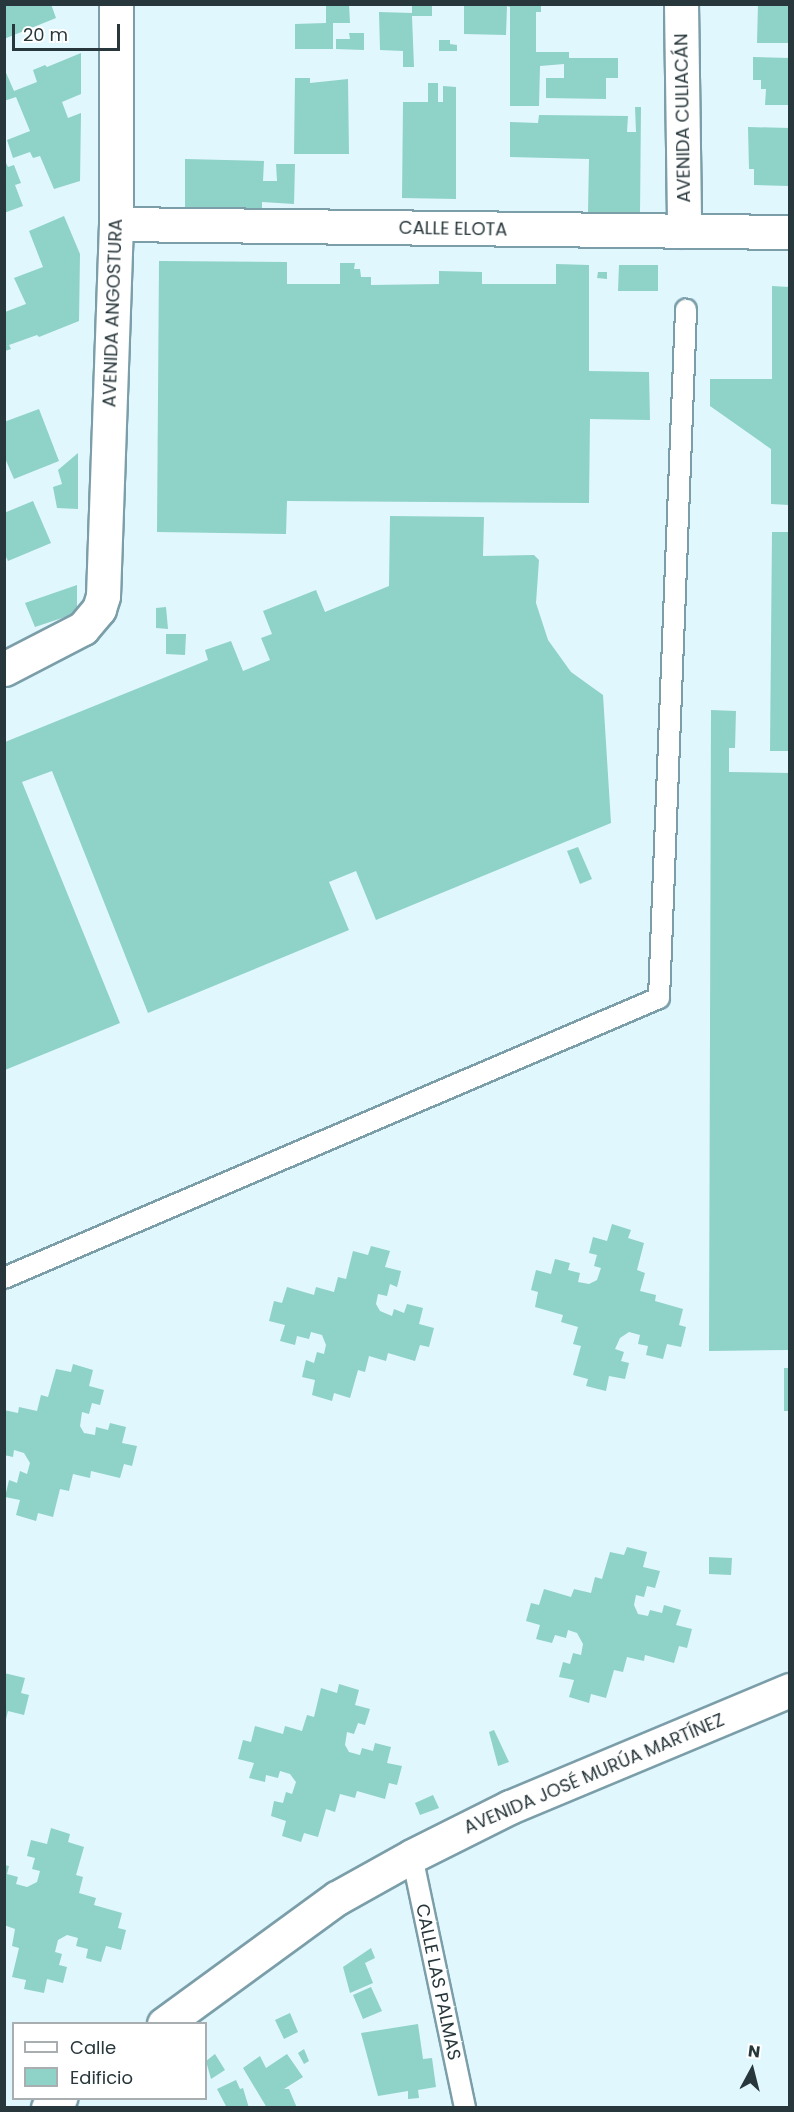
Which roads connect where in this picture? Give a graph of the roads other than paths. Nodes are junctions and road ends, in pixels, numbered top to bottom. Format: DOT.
graph roads {
  1 [pos="116,4"];
  2 [pos="681,4"];
  3 [pos="116,225"];
  4 [pos="684,231"];
  5 [pos="789,232"];
  6 [pos="686,310"];
  7 [pos="7,662"];
  8 [pos="4,1278"];
  9 [pos="789,1690"];
  10 [pos="412,1856"];
  11 [pos="167,2022"];
  12 [pos="465,2108"];
  1 -- 3 [label="street, AVENIDA ANGOSTURA"];
  2 -- 4 [label="street, AVENIDA CULIACÁN"];
  3 -- 4 [label="street, CALLE ELOTA"];
  3 -- 7 [label="street, AVENIDA ANGOSTURA"];
  4 -- 5 [label="street, CALLE ELOTA"];
  6 -- 8 [label="lane"];
  9 -- 10 [label="street, AVENIDA JOSÉ MURÚA MARTÍNEZ"];
  10 -- 11 [label="street, AVENIDA JOSÉ MURÚA MARTÍNEZ"];
  10 -- 12 [label="lane, CALLE LAS PALMAS"];
}
